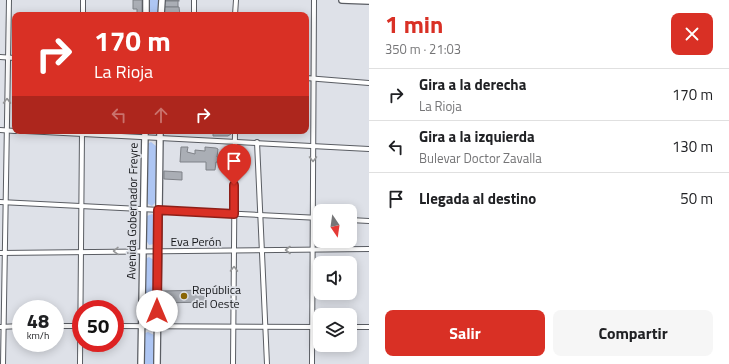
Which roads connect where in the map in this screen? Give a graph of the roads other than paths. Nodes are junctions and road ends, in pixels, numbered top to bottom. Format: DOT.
graph roads {
  1 [pos="9,0"];
  2 [pos="83,0"];
  3 [pos="146,0"];
  4 [pos="162,0"];
  5 [pos="194,0"];
  6 [pos="236,0"];
  7 [pos="314,0"];
  8 [pos="342,0"];
  9 [pos="369,1"];
  10 [pos="83,12"];
  11 [pos="146,12"];
  12 [pos="161,12"];
  13 [pos="194,12"];
  14 [pos="236,12"];
  15 [pos="0,57"];
  16 [pos="8,58"];
  17 [pos="12,58"];
  18 [pos="309,78"];
  19 [pos="313,78"];
  20 [pos="369,83"];
  21 [pos="0,130"];
  22 [pos="7,130"];
  23 [pos="12,131"];
  24 [pos="82,134"];
  25 [pos="145,134"];
  26 [pos="160,134"];
  27 [pos="235,134"];
  28 [pos="235,141"];
  29 [pos="256,142"];
  30 [pos="312,146"];
  31 [pos="369,149"];
  32 [pos="0,202"];
  33 [pos="6,202"];
  34 [pos="82,206"];
  35 [pos="143,210"];
  36 [pos="158,210"];
  37 [pos="234,214"];
  38 [pos="260,216"];
  39 [pos="312,218"];
  40 [pos="357,220"];
  41 [pos="369,221"];
  42 [pos="369,249"];
  43 [pos="143,250"];
  44 [pos="158,250"];
  45 [pos="234,250"];
  46 [pos="263,250"];
  47 [pos="312,250"];
  48 [pos="82,252"];
  49 [pos="2,253"];
  50 [pos="81,300"];
  51 [pos="2,326"];
  52 [pos="124,326"];
  53 [pos="142,326"];
  54 [pos="157,327"];
  55 [pos="233,327"];
  56 [pos="266,327"];
  57 [pos="312,327"];
  58 [pos="357,327"];
  59 [pos="369,327"];
  60 [pos="80,352"];
  61 [pos="3,364"];
  62 [pos="80,364"];
  63 [pos="141,364"];
  64 [pos="157,364"];
  65 [pos="233,364"];
  66 [pos="267,364"];
  67 [pos="312,364"];
  1 -- 16 [label="street"];
  2 -- 10 [label="street"];
  3 -- 11 [label="main road"];
  4 -- 12 [label="main road"];
  5 -- 13 [label="street"];
  6 -- 14 [label="street"];
  7 -- 19 [label="street"];
  8 -- 9 [label="main road"];
  15 -- 16 [label="street"];
  16 -- 17 [label="street"];
  22 -- 16 [label="street, one-way"];
  18 -- 19 [label="street"];
  19 -- 20 [label="street"];
  19 -- 30 [label="street"];
  21 -- 22 [label="street"];
  22 -- 23 [label="street"];
  22 -- 33 [label="street"];
  24 -- 34 [label="street"];
  25 -- 26 [label="street"];
  25 -- 35 [label="main road, Avenida Gobernador Freyre"];
  26 -- 28 [label="street"];
  26 -- 36 [label="main road"];
  27 -- 28 [label="street"];
  28 -- 29 [label="street"];
  28 -- 37 [label="street"];
  29 -- 30 [label="street"];
  29 -- 38 [label="street"];
  30 -- 31 [label="street"];
  30 -- 39 [label="street, one-way"];
  32 -- 33 [label="street"];
  33 -- 34 [label="street"];
  33 -- 49 [label="street"];
  34 -- 35 [label="street"];
  34 -- 48 [label="street"];
  35 -- 36 [label="street"];
  35 -- 43 [label="main road, Avenida Gobernador Freyre"];
  36 -- 37 [label="street"];
  36 -- 44 [label="main road"];
  37 -- 38 [label="street"];
  37 -- 45 [label="street"];
  38 -- 39 [label="street"];
  38 -- 46 [label="street"];
  39 -- 47 [label="street"];
  40 -- 41 [label="street"];
  42 -- 47 [label="street, Eva Perón"];
  43 -- 44 [label="street, Eva Perón"];
  43 -- 48 [label="street, Eva Perón, one-way"];
  43 -- 53 [label="main road, Avenida Gobernador Freyre"];
  44 -- 45 [label="street, Eva Perón"];
  44 -- 54 [label="main road"];
  45 -- 46 [label="street, Eva Perón"];
  55 -- 45 [label="street, one-way"];
  47 -- 46 [label="street, Eva Perón, one-way"];
  46 -- 56 [label="street"];
  47 -- 57 [label="street"];
  48 -- 49 [label="street, Eva Perón"];
  48 -- 50 [label="street"];
  49 -- 51 [label="street"];
  51 -- 61 [label="street"];
  52 -- 53 [label="street"];
  53 -- 54 [label="street"];
  53 -- 63 [label="main road, Avenida Gobernador Freyre"];
  54 -- 55 [label="street"];
  54 -- 64 [label="main road"];
  55 -- 56 [label="street"];
  55 -- 65 [label="street"];
  56 -- 57 [label="street"];
  56 -- 66 [label="street"];
  57 -- 67 [label="street"];
  58 -- 59 [label="street"];
  60 -- 62 [label="street"];
}
